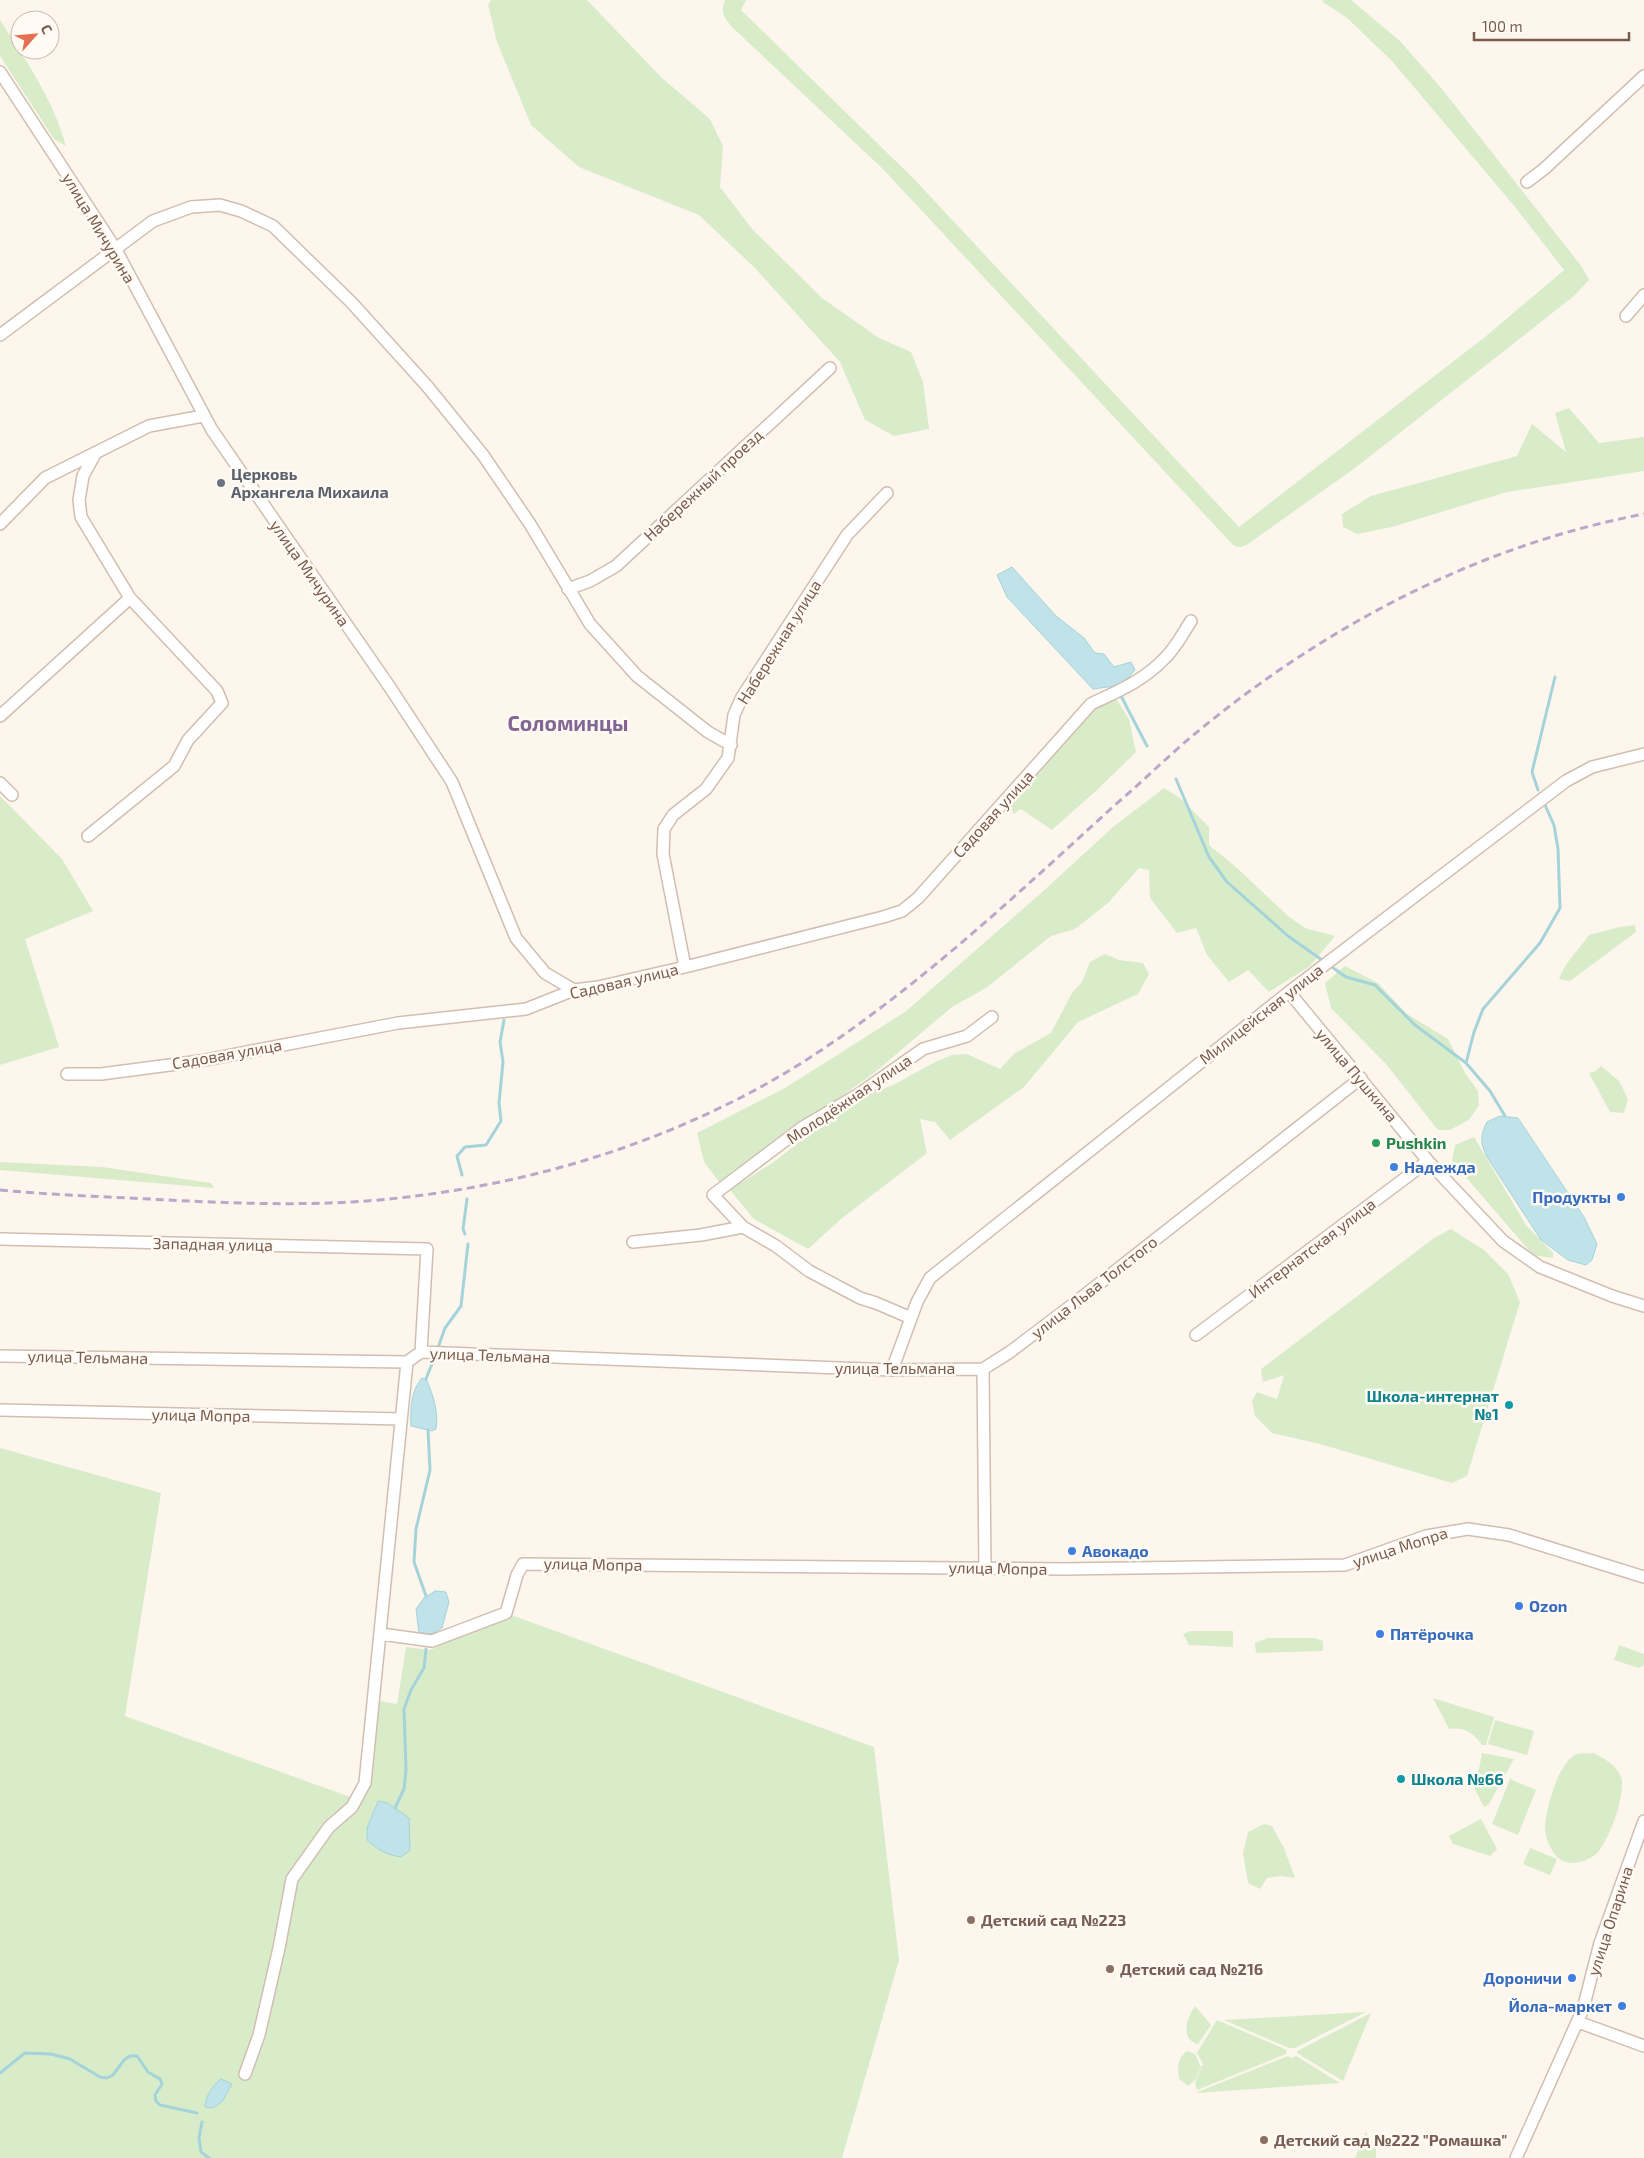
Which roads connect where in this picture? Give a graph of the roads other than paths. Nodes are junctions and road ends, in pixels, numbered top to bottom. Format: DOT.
graph roads {
  1 [pos="0,72"];
  2 [pos="1644,76"];
  3 [pos="1527,182"];
  4 [pos="115,248"];
  5 [pos="1644,295"];
  6 [pos="1626,316"];
  7 [pos="0,335"];
  8 [pos="830,368"];
  9 [pos="204,416"];
  10 [pos="95,454"];
  11 [pos="887,493"];
  12 [pos="0,524"];
  13 [pos="568,589"];
  14 [pos="130,598"];
  15 [pos="1191,621"];
  16 [pos="0,716"];
  17 [pos="730,745"];
  18 [pos="1644,754"];
  19 [pos="0,783"];
  20 [pos="12,795"];
  21 [pos="88,836"];
  22 [pos="685,967"];
  23 [pos="574,990"];
  24 [pos="1289,992"];
  25 [pos="992,1017"];
  26 [pos="67,1074"];
  27 [pos="1361,1078"];
  28 [pos="1428,1161"];
  29 [pos="743,1227"];
  30 [pos="0,1239"];
  31 [pos="633,1242"];
  32 [pos="1644,1306"];
  33 [pos="911,1318"];
  34 [pos="1196,1335"];
  35 [pos="421,1352"];
  36 [pos="0,1356"];
  37 [pos="407,1362"];
  38 [pos="982,1368"];
  39 [pos="892,1370"];
  40 [pos="0,1410"];
  41 [pos="402,1419"];
  42 [pos="985,1568"];
  43 [pos="1644,1577"];
  44 [pos="381,1634"];
  45 [pos="1644,1821"];
  46 [pos="1578,2022"];
  47 [pos="1644,2046"];
  48 [pos="245,2074"];
  49 [pos="1516,2158"];
  1 -- 4 [label="street, улица Мичурина"];
  2 -- 3 [label="street"];
  4 -- 7 [label="street"];
  4 -- 9 [label="street, улица Мичурина"];
  4 -- 13 [label="street"];
  5 -- 6 [label="street"];
  8 -- 13 [label="street, Набережный проезд"];
  9 -- 10 [label="street"];
  9 -- 23 [label="street, улица Мичурина"];
  10 -- 12 [label="street"];
  10 -- 14 [label="street"];
  11 -- 17 [label="street, Набережная улица"];
  13 -- 17 [label="street"];
  14 -- 16 [label="street"];
  14 -- 21 [label="street"];
  15 -- 22 [label="street, Садовая улица"];
  17 -- 22 [label="street, Набережная улица"];
  18 -- 24 [label="street, Милицейская улица"];
  19 -- 20 [label="street"];
  22 -- 23 [label="street, Садовая улица"];
  23 -- 26 [label="street, Садовая улица"];
  24 -- 27 [label="street, улица Пушкина"];
  24 -- 33 [label="street, Милицейская улица"];
  25 -- 29 [label="street, Молодёжная улица"];
  27 -- 28 [label="street, улица Пушкина"];
  27 -- 38 [label="street, улица Льва Толстого"];
  28 -- 32 [label="street, улица Пушкина"];
  28 -- 34 [label="street, Интернатская улица"];
  29 -- 31 [label="street"];
  29 -- 33 [label="street"];
  30 -- 35 [label="street, Западная улица"];
  33 -- 39 [label="street, Милицейская улица"];
  35 -- 37 [label="street, улица Тельмана"];
  35 -- 39 [label="street, улица Тельмана"];
  36 -- 37 [label="street, улица Тельмана"];
  37 -- 41 [label="street"];
  38 -- 39 [label="street, улица Тельмана"];
  38 -- 42 [label="street"];
  40 -- 41 [label="street, улица Мопра"];
  41 -- 44 [label="street"];
  42 -- 43 [label="street, улица Мопра"];
  42 -- 44 [label="street, улица Мопра"];
  44 -- 48 [label="street"];
  45 -- 46 [label="street, улица Опарина"];
  46 -- 47 [label="street"];
  46 -- 49 [label="street, улица Опарина"];
}
